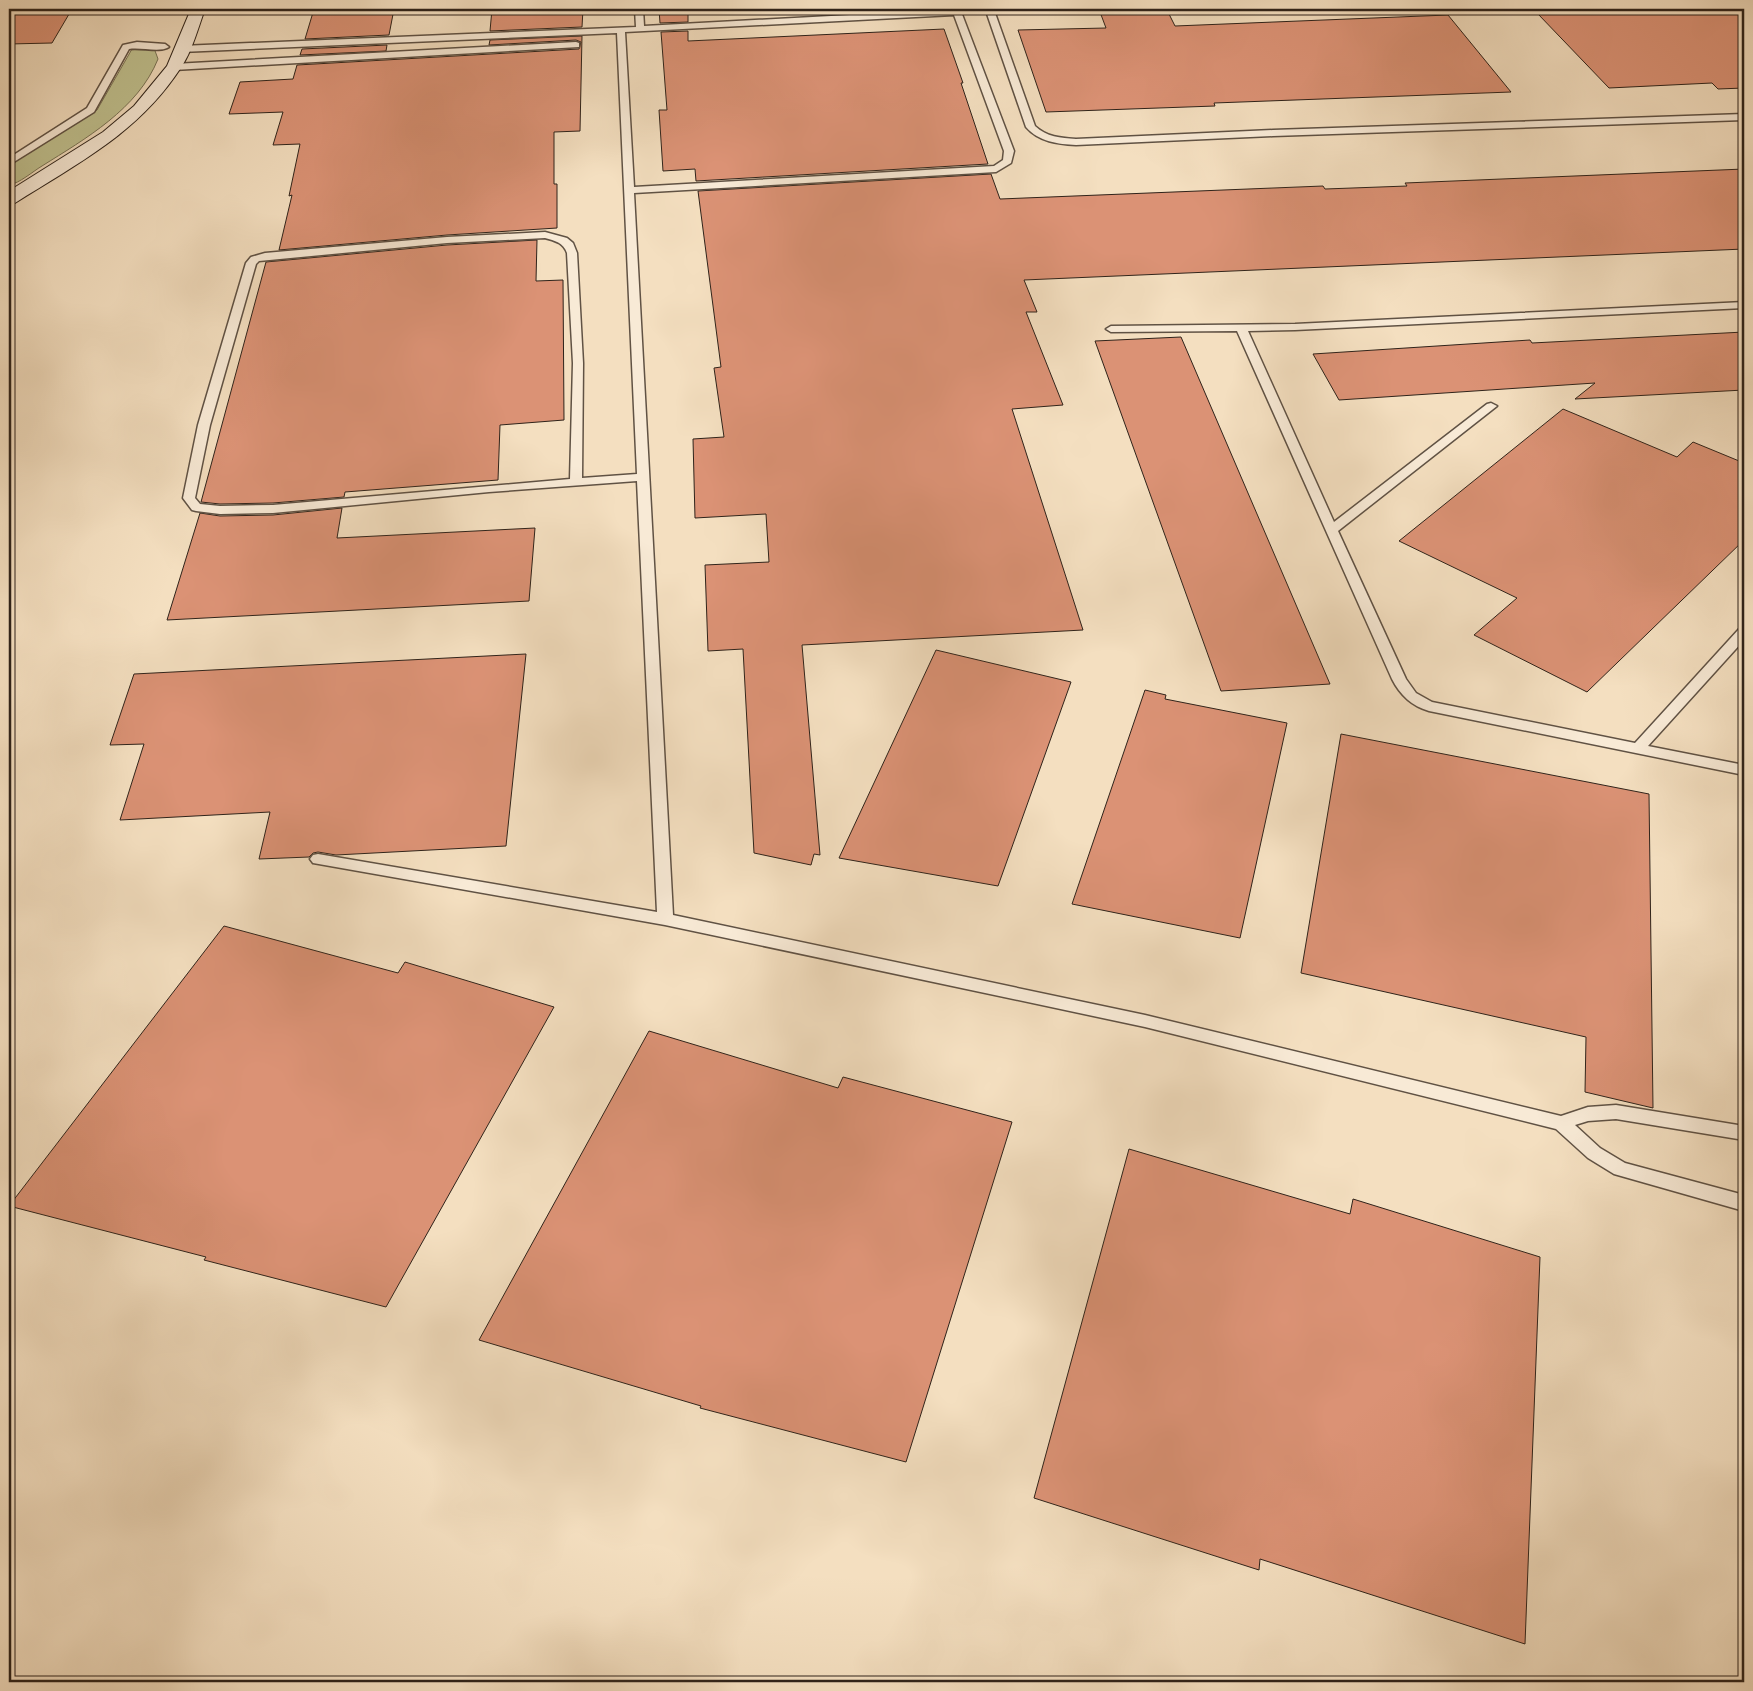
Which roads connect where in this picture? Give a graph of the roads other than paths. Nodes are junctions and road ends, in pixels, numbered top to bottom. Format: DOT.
graph roads {
  1 [pos="183,9"];
  2 [pos="198,9"];
  3 [pos="639,9"];
  4 [pos="1043,9"];
  5 [pos="957,11"];
  6 [pos="621,30"];
  7 [pos="640,30"];
  8 [pos="576,45"];
  9 [pos="173,48"];
  10 [pos="174,66"];
  11 [pos="1744,117"];
  12 [pos="9,162"];
  13 [pos="630,190"];
  14 [pos="10,196"];
  15 [pos="1744,305"];
  16 [pos="1241,328"];
  17 [pos="1111,329"];
  18 [pos="1491,406"];
  19 [pos="642,478"];
  20 [pos="576,481"];
  21 [pos="1333,529"];
  22 [pos="1744,632"];
  23 [pos="1638,748"];
  24 [pos="1744,770"];
  25 [pos="318,858"];
  26 [pos="665,920"];
  27 [pos="1561,1123"];
  28 [pos="1744,1133"];
  29 [pos="1744,1203"];
  1 -- 9 [label="main road"];
  2 -- 9 [label="main road"];
  3 -- 7 [label="lane"];
  4 -- 11 [label="lane"];
  5 -- 7 [label="lane"];
  5 -- 13 [label="lane"];
  6 -- 7 [label="lane"];
  6 -- 9 [label="lane"];
  6 -- 13 [label="lane"];
  8 -- 10 [label="lane"];
  9 -- 10 [label="main road"];
  9 -- 12 [label="lane"];
  9 -- 14 [label="main road"];
  10 -- 14 [label="main road"];
  13 -- 19 [label="lane"];
  15 -- 16 [label="lane"];
  16 -- 17 [label="lane"];
  16 -- 21 [label="lane"];
  18 -- 21 [label="lane"];
  19 -- 20 [label="lane"];
  19 -- 26 [label="lane"];
  20 -- 20 [label="lane"];
  21 -- 23 [label="lane"];
  22 -- 23 [label="lane"];
  23 -- 24 [label="lane"];
  25 -- 26 [label="lane"];
  26 -- 27 [label="lane"];
  27 -- 28 [label="lane"];
  27 -- 29 [label="lane"];
}
